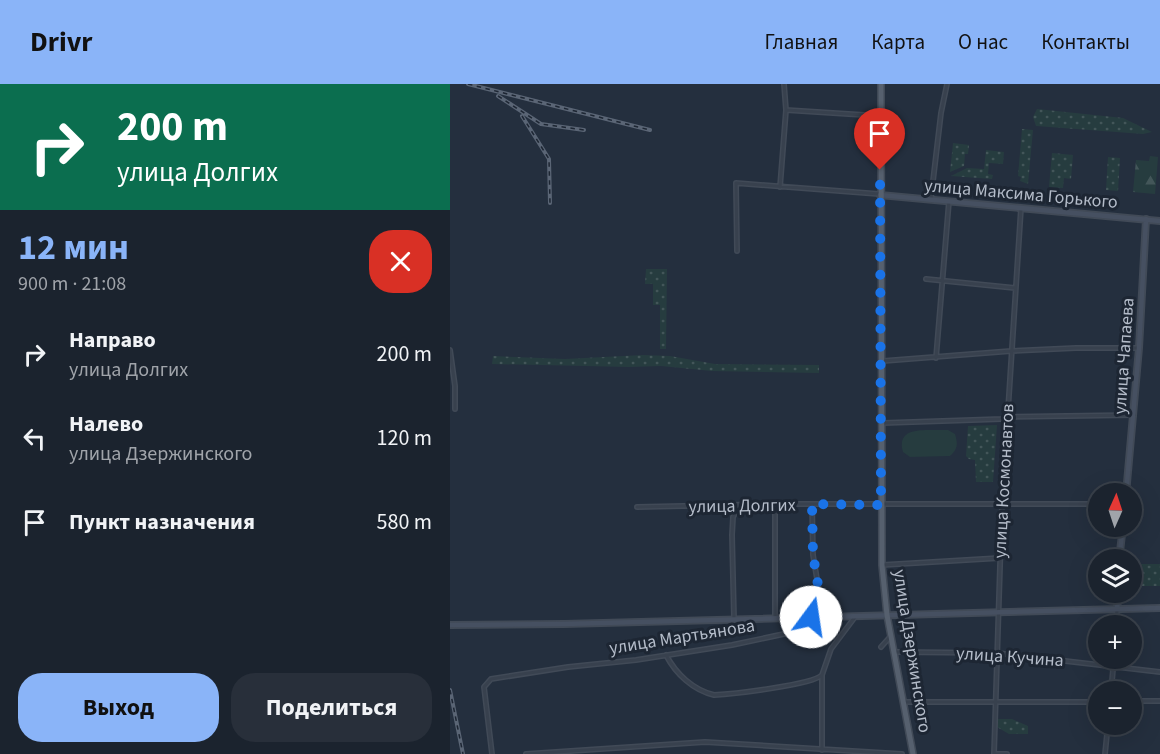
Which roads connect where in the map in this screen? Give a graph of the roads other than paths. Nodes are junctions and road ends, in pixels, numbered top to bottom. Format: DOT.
graph roads {
  1 [pos="784,84"];
  2 [pos="881,84"];
  3 [pos="947,84"];
  4 [pos="786,110"];
  5 [pos="882,116"];
  6 [pos="780,187"];
  7 [pos="880,195"];
  8 [pos="931,198"];
  9 [pos="949,200"];
  10 [pos="1021,208"];
  11 [pos="1146,219"];
  12 [pos="1160,221"];
  13 [pos="736,251"];
  14 [pos="926,279"];
  15 [pos="943,281"];
  16 [pos="1015,288"];
  17 [pos="1139,348"];
  18 [pos="450,350"];
  19 [pos="1011,351"];
  20 [pos="936,358"];
  21 [pos="881,361"];
  22 [pos="455,409"];
  23 [pos="1134,415"];
  24 [pos="1007,417"];
  25 [pos="881,423"];
  26 [pos="1127,483"];
  27 [pos="775,504"];
  28 [pos="812,504"];
  29 [pos="1002,504"];
  30 [pos="1088,504"];
  31 [pos="740,505"];
  32 [pos="881,505"];
  33 [pos="637,507"];
  34 [pos="1000,558"];
  35 [pos="882,565"];
  36 [pos="1118,603"];
  37 [pos="1117,608"];
  38 [pos="1160,608"];
  39 [pos="999,612"];
  40 [pos="887,615"];
  41 [pos="1117,615"];
  42 [pos="856,616"];
  43 [pos="811,617"];
  44 [pos="775,618"];
  45 [pos="734,619"];
  46 [pos="450,625"];
  47 [pos="891,636"];
  48 [pos="882,647"];
  49 [pos="895,652"];
  50 [pos="997,653"];
  51 [pos="666,655"];
  52 [pos="1088,663"];
  53 [pos="1136,669"];
  54 [pos="1160,672"];
  55 [pos="822,675"];
  56 [pos="1142,701"];
  57 [pos="1160,701"];
  58 [pos="904,702"];
  59 [pos="996,702"];
  60 [pos="1088,702"];
  61 [pos="1107,735"];
  62 [pos="822,750"];
  63 [pos="492,754"];
  64 [pos="526,754"];
  65 [pos="890,754"];
  66 [pos="902,754"];
  67 [pos="913,754"];
  68 [pos="994,754"];
  69 [pos="1007,754"];
  70 [pos="1105,754"];
  1 -- 4 [label="street"];
  2 -- 5 [label="main road, улица Дзержинского"];
  3 -- 8 [label="street"];
  4 -- 5 [label="street"];
  4 -- 6 [label="street"];
  5 -- 7 [label="main road, улица Дзержинского"];
  6 -- 7 [label="street"];
  6 -- 13 [label="street"];
  7 -- 8 [label="main road, улица Максима Горького"];
  7 -- 21 [label="main road, улица Дзержинского"];
  8 -- 9 [label="main road, улица Максима Горького"];
  9 -- 10 [label="main road, улица Максима Горького"];
  9 -- 15 [label="street"];
  10 -- 11 [label="main road, улица Максима Горького"];
  10 -- 16 [label="street, улица Космонавтов"];
  11 -- 12 [label="main road, улица Максима Горького"];
  11 -- 17 [label="main road, улица Чапаева"];
  14 -- 15 [label="street"];
  15 -- 16 [label="street"];
  15 -- 20 [label="street"];
  16 -- 19 [label="street, улица Космонавтов"];
  17 -- 19 [label="street"];
  17 -- 23 [label="main road, улица Чапаева"];
  18 -- 22 [label="street"];
  19 -- 20 [label="street"];
  19 -- 24 [label="street, улица Космонавтов"];
  20 -- 21 [label="street"];
  21 -- 25 [label="main road, улица Дзержинского"];
  23 -- 24 [label="street"];
  23 -- 26 [label="main road, улица Чапаева"];
  24 -- 25 [label="street"];
  24 -- 29 [label="street, улица Космонавтов"];
  25 -- 32 [label="main road, улица Дзержинского"];
  27 -- 28 [label="street, улица Долгих"];
  27 -- 31 [label="street, улица Долгих"];
  27 -- 44 [label="street"];
  28 -- 32 [label="street, улица Долгих"];
  28 -- 43 [label="street"];
  29 -- 30 [label="street, улица Долгих"];
  29 -- 32 [label="street, улица Долгих"];
  29 -- 34 [label="street, улица Космонавтов"];
  31 -- 33 [label="street, улица Долгих"];
  31 -- 45 [label="street"];
  32 -- 35 [label="main road, улица Дзержинского"];
  34 -- 35 [label="street"];
  34 -- 39 [label="street, улица Космонавтов"];
  35 -- 40 [label="main road, улица Дзержинского"];
  36 -- 37 [label="main road"];
  37 -- 38 [label="main road"];
  37 -- 39 [label="main road"];
  37 -- 41 [label="street"];
  39 -- 40 [label="main road"];
  39 -- 50 [label="street, улица Космонавтов"];
  40 -- 42 [label="main road"];
  40 -- 47 [label="main road, улица Дзержинского"];
  42 -- 43 [label="main road"];
  42 -- 55 [label="street"];
  43 -- 44 [label="main road"];
  43 -- 51 [label="street, улица Мартьянова"];
  44 -- 45 [label="main road"];
  45 -- 46 [label="main road"];
  47 -- 48 [label="street"];
  47 -- 49 [label="main road, улица Дзержинского"];
  49 -- 50 [label="street, улица Кучина"];
  49 -- 58 [label="main road, улица Дзержинского"];
  50 -- 52 [label="street, улица Кучина"];
  50 -- 59 [label="street, улица Космонавтов"];
  51 -- 55 [label="street"];
  51 -- 63 [label="street, улица Мартьянова"];
  53 -- 54 [label="street, улица Кучина"];
  55 -- 62 [label="street"];
  56 -- 57 [label="street"];
  58 -- 59 [label="street"];
  58 -- 67 [label="main road, улица Дзержинского"];
  59 -- 60 [label="street"];
  59 -- 68 [label="street, улица Космонавтов"];
  61 -- 70 [label="street"];
  62 -- 64 [label="street"];
  62 -- 65 [label="street"];
  65 -- 66 [label="street"];
  68 -- 69 [label="street"];
}
